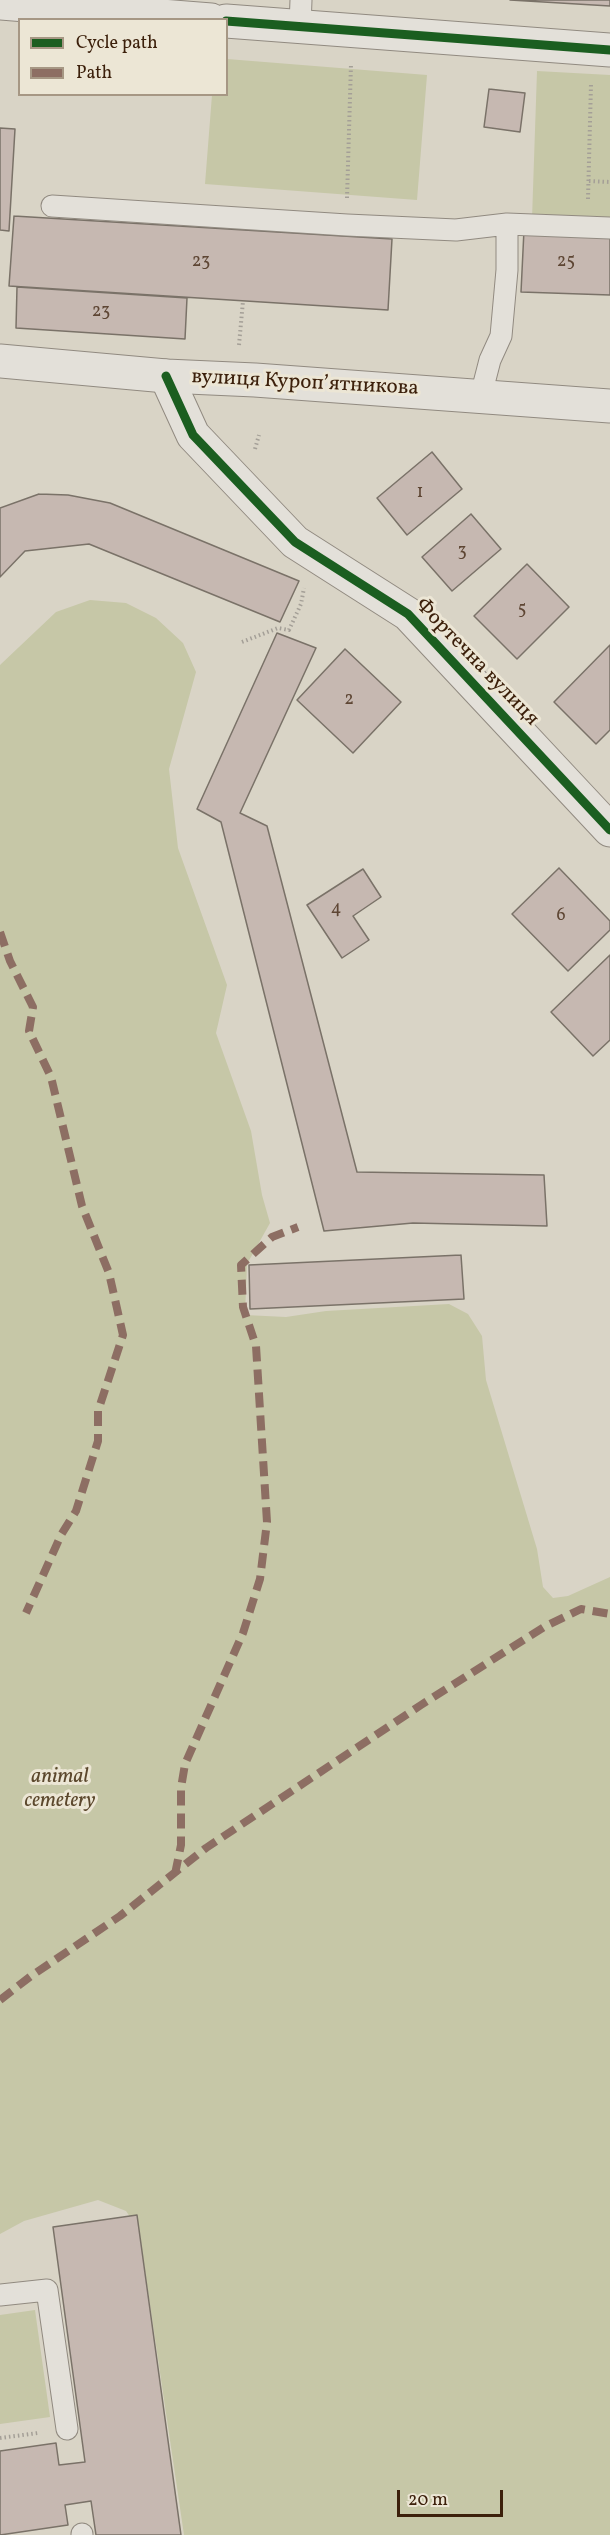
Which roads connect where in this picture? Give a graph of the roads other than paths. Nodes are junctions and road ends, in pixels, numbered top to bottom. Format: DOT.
graph roads {
  1 [pos="0,3"];
  2 [pos="301,13"];
  3 [pos="186,18"];
  4 [pos="228,21"];
  5 [pos="610,50"];
  6 [pos="52,206"];
  7 [pos="507,224"];
  8 [pos="610,228"];
  9 [pos="0,361"];
  10 [pos="166,376"];
  11 [pos="481,395"];
  12 [pos="610,406"];
  13 [pos="610,830"];
  14 [pos="0,2295"];
  15 [pos="67,2428"];
  1 -- 3 [label="street"];
  2 -- 4 [label="street"];
  2 -- 5 [label="street"];
  6 -- 7 [label="lane"];
  7 -- 8 [label="lane"];
  7 -- 11 [label="lane"];
  9 -- 10 [label="street, вулиця Куропʼятникова"];
  10 -- 11 [label="street, вулиця Куропʼятникова"];
  10 -- 13 [label="street, Фортечна вулиця"];
  11 -- 12 [label="street, вулиця Куропʼятникова"];
  14 -- 15 [label="lane"];
}
